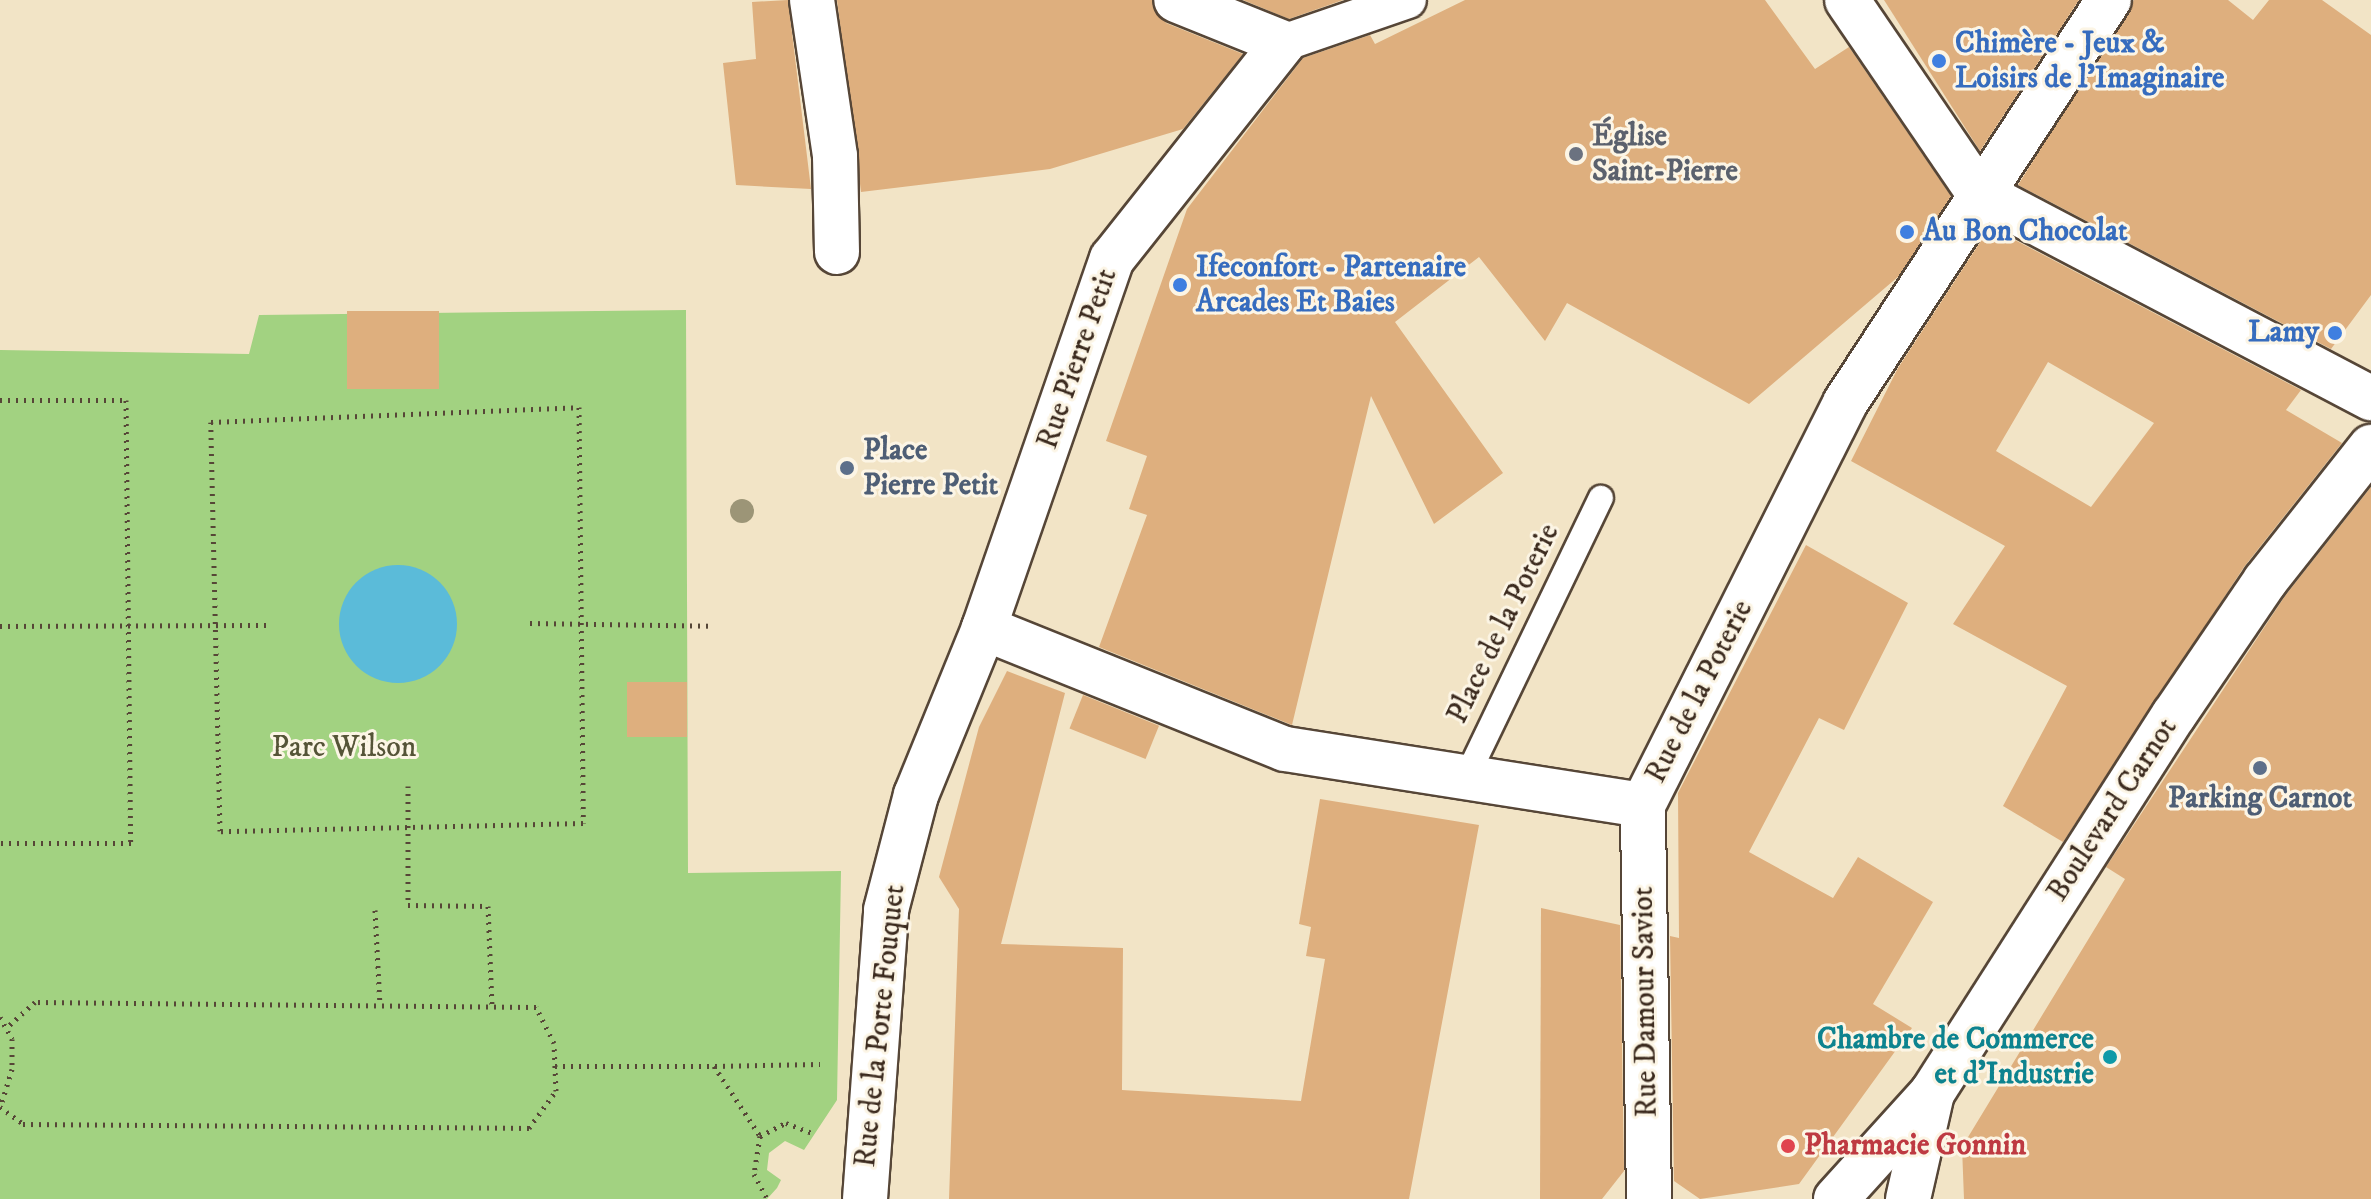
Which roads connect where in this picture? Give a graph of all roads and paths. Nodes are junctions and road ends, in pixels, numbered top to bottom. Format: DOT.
graph roads {
  1 [pos="812,0"];
  2 [pos="1176,0"];
  3 [pos="1408,0"];
  4 [pos="1847,0"];
  5 [pos="2109,0"];
  6 [pos="1283,43"];
  7 [pos="1978,192"];
  8 [pos="837,252"];
  9 [pos="2371,398"];
  10 [pos="0,400"];
  11 [pos="2371,447"];
  12 [pos="1601,498"];
  13 [pos="530,623"];
  14 [pos="581,624"];
  15 [pos="216,625"];
  16 [pos="268,625"];
  17 [pos="0,626"];
  18 [pos="129,626"];
  19 [pos="711,626"];
  20 [pos="984,628"];
  21 [pos="1466,778"];
  22 [pos="408,786"];
  23 [pos="1643,805"];
  24 [pos="409,827"];
  25 [pos="0,843"];
  26 [pos="375,910"];
  27 [pos="380,1005"];
  28 [pos="492,1006"];
  29 [pos="0,1017"];
  30 [pos="6,1028"];
  31 [pos="836,1064"];
  32 [pos="555,1066"];
  33 [pos="714,1066"];
  34 [pos="1932,1093"];
  35 [pos="0,1107"];
  36 [pos="812,1133"];
  37 [pos="760,1136"];
  38 [pos="767,1198"];
  39 [pos="865,1199"];
  40 [pos="1649,1199"];
  41 [pos="1836,1199"];
  42 [pos="1908,1199"];
  1 -- 8 [label="street"];
  2 -- 6 [label="street"];
  3 -- 6 [label="street"];
  4 -- 7 [label="street"];
  5 -- 7 [label="street, Rue de la Poterie"];
  6 -- 20 [label="street, Rue Pierre Petit"];
  7 -- 9 [label="street"];
  7 -- 23 [label="street, Rue de la Poterie"];
  10 -- 18 [label="path"];
  11 -- 34 [label="street, Boulevard Carnot"];
  12 -- 21 [label="lane, Place de la Poterie"];
  13 -- 14 [label="path"];
  14 -- 15 [label="path"];
  14 -- 19 [label="path"];
  14 -- 24 [label="path"];
  15 -- 16 [label="path"];
  15 -- 18 [label="path"];
  15 -- 24 [label="path"];
  17 -- 18 [label="path"];
  18 -- 25 [label="path"];
  20 -- 21 [label="street, Rue de la Poterie"];
  20 -- 39 [label="street, Rue de la Porte Fouquet"];
  21 -- 23 [label="street, Rue de la Poterie"];
  22 -- 24 [label="path"];
  23 -- 40 [label="street, Rue Damour Saviot"];
  24 -- 28 [label="path"];
  26 -- 27 [label="path"];
  27 -- 28 [label="path"];
  27 -- 30 [label="path"];
  28 -- 32 [label="path"];
  29 -- 30 [label="path"];
  30 -- 35 [label="path"];
  31 -- 33 [label="path"];
  32 -- 33 [label="path"];
  32 -- 35 [label="path"];
  33 -- 37 [label="path"];
  34 -- 41 [label="street"];
  34 -- 42 [label="street, Boulevard Carnot"];
  36 -- 37 [label="path"];
  37 -- 38 [label="path"];
}
